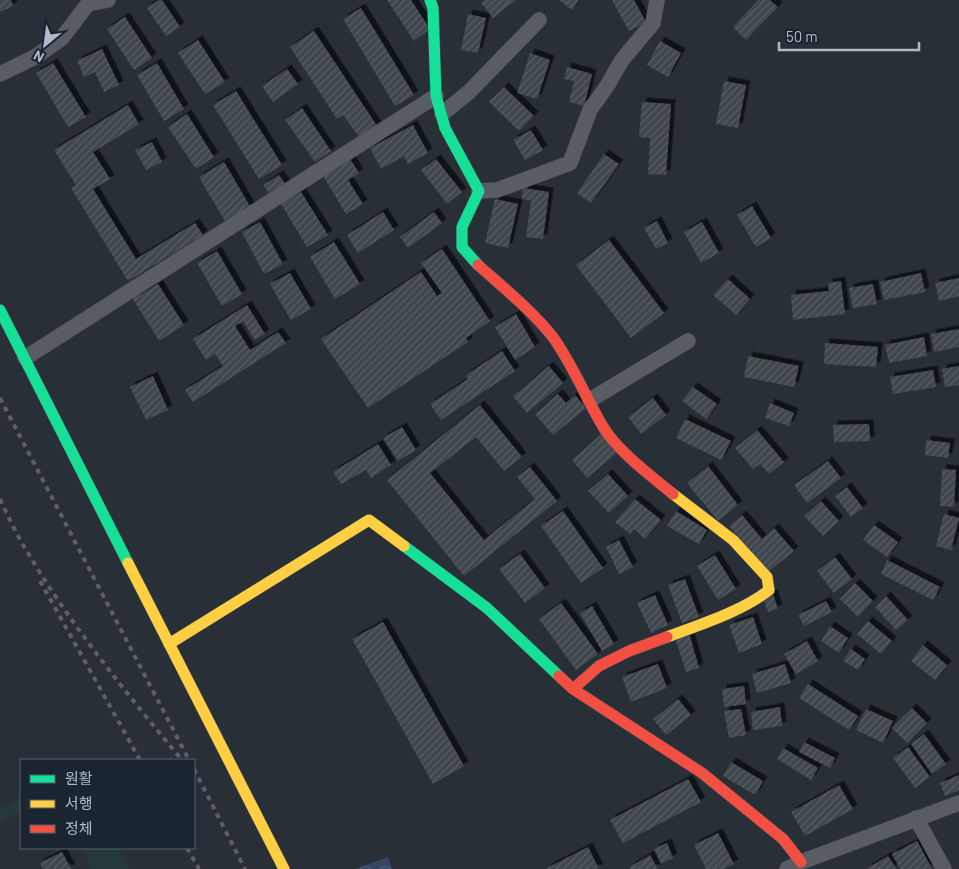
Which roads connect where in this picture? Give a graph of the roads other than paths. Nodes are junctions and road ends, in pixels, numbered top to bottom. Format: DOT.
graph roads {
  1 [pos="108,0"];
  2 [pos="430,0"];
  3 [pos="657,0"];
  4 [pos="539,20"];
  5 [pos="0,74"];
  6 [pos="436,96"];
  7 [pos="442,114"];
  8 [pos="479,191"];
  9 [pos="0,310"];
  10 [pos="688,340"];
  11 [pos="25,358"];
  12 [pos="590,400"];
  13 [pos="169,644"];
  14 [pos="573,689"];
  15 [pos="959,803"];
  16 [pos="916,818"];
  17 [pos="801,862"];
  18 [pos="284,869"];
  19 [pos="787,869"];
  20 [pos="944,869"];
  1 -- 5 [label="street"];
  2 -- 6 [label="street"];
  3 -- 8 [label="street"];
  4 -- 7 [label="street"];
  6 -- 7 [label="street"];
  6 -- 11 [label="street"];
  7 -- 8 [label="street"];
  8 -- 12 [label="street"];
  9 -- 11 [label="street"];
  10 -- 12 [label="street"];
  11 -- 13 [label="street"];
  12 -- 14 [label="street"];
  13 -- 14 [label="street"];
  13 -- 18 [label="street"];
  14 -- 17 [label="street"];
  15 -- 16 [label="street"];
  16 -- 17 [label="street"];
  16 -- 20 [label="street"];
  17 -- 19 [label="street"];
}
